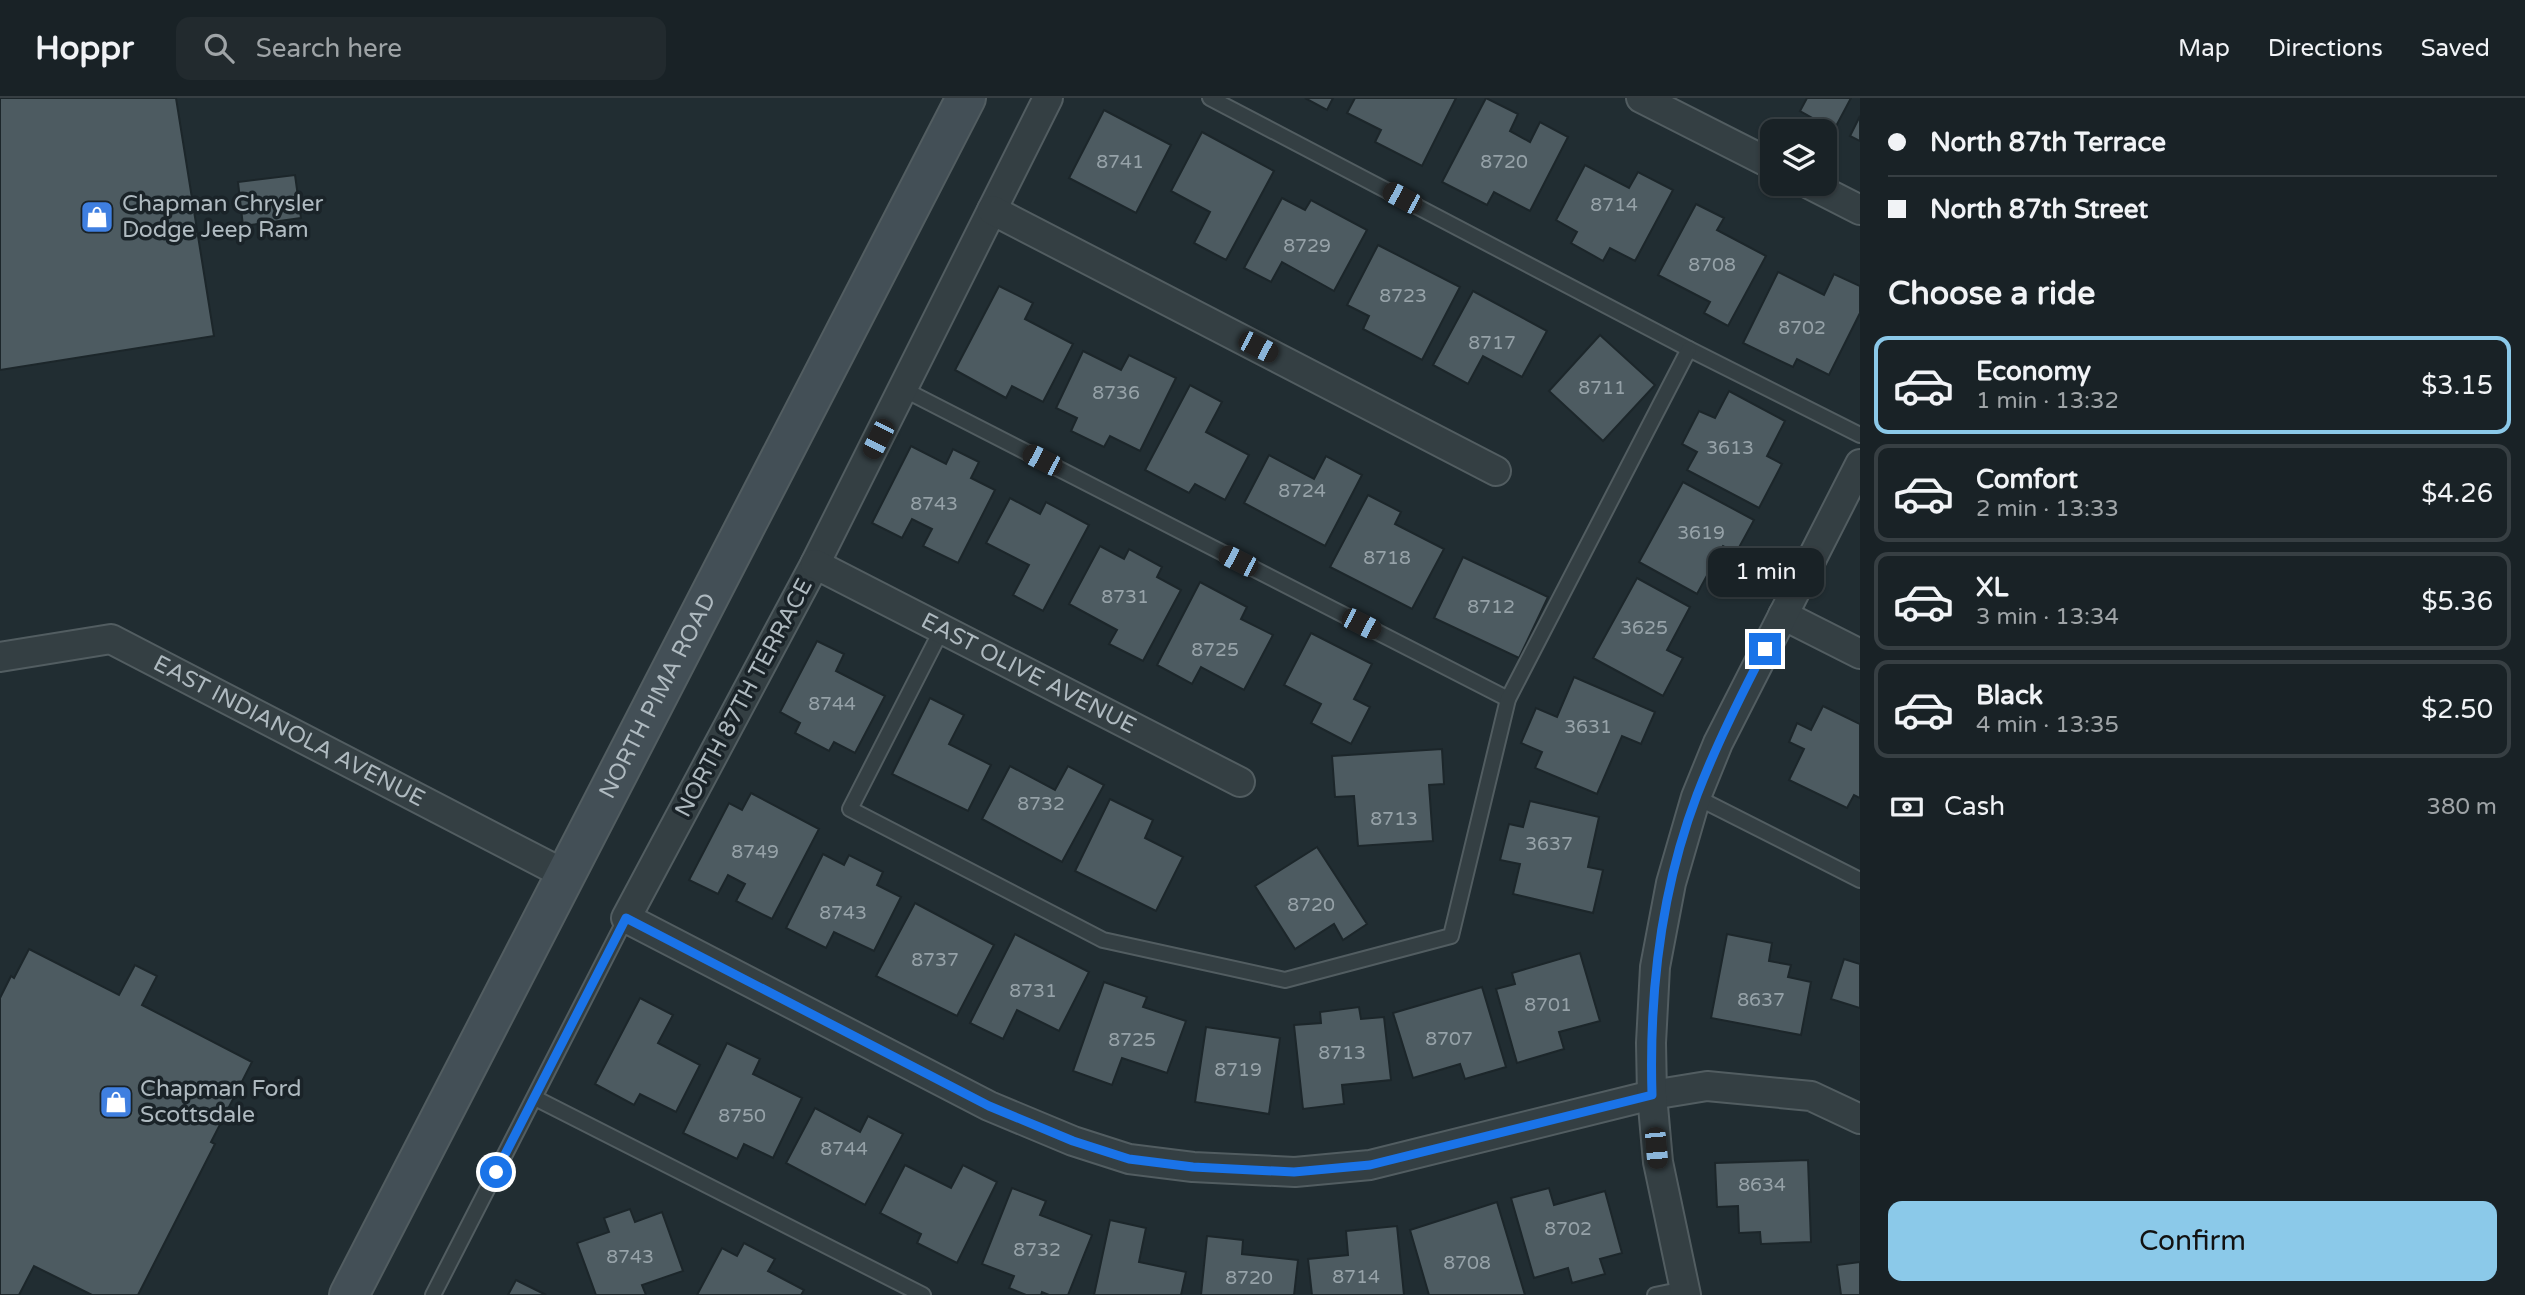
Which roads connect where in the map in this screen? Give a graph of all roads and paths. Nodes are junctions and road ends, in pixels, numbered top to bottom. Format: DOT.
graph roads {
  1 [pos="966,98"];
  2 [pos="1048,98"];
  3 [pos="1210,98"];
  4 [pos="1641,98"];
  5 [pos="1760,158"];
  6 [pos="1833,196"];
  7 [pos="992,210"];
  8 [pos="1860,210"];
  9 [pos="1689,349"];
  10 [pos="903,389"];
  11 [pos="1860,435"];
  12 [pos="1860,464"];
  13 [pos="1496,471"];
  14 [pos="816,564"];
  15 [pos="1783,615"];
  16 [pos="942,629"];
  17 [pos="1860,654"];
  18 [pos="0,657"];
  19 [pos="1508,699"];
  20 [pos="1240,782"];
  21 [pos="1696,797"];
  22 [pos="566,875"];
  23 [pos="1860,880"];
  24 [pos="626,918"];
  25 [pos="1652,1095"];
  26 [pos="535,1098"];
  27 [pos="1860,1119"];
  28 [pos="1685,1292"];
  29 [pos="349,1295"];
  30 [pos="433,1295"];
  31 [pos="923,1295"];
  32 [pos="1655,1295"];
  1 -- 22 [label="main road, NORTH PIMA ROAD"];
  2 -- 7 [label="street, NORTH 87TH TERRACE"];
  3 -- 9 [label="lane"];
  4 -- 5 [label="street"];
  6 -- 8 [label="street"];
  7 -- 10 [label="street, NORTH 87TH TERRACE"];
  7 -- 13 [label="street"];
  9 -- 11 [label="lane"];
  9 -- 19 [label="lane"];
  10 -- 14 [label="street, NORTH 87TH TERRACE"];
  10 -- 19 [label="lane"];
  12 -- 15 [label="street"];
  14 -- 16 [label="street, EAST OLIVE AVENUE"];
  14 -- 24 [label="street, NORTH 87TH TERRACE"];
  15 -- 17 [label="street"];
  15 -- 21 [label="street"];
  16 -- 19 [label="lane"];
  16 -- 20 [label="street, EAST OLIVE AVENUE"];
  18 -- 22 [label="street, EAST INDIANOLA AVENUE"];
  21 -- 23 [label="lane"];
  21 -- 25 [label="street"];
  22 -- 29 [label="main road, NORTH PIMA ROAD"];
  24 -- 25 [label="street"];
  24 -- 26 [label="lane, NORTH 87TH TERRACE"];
  25 -- 27 [label="street"];
  25 -- 28 [label="street"];
  26 -- 30 [label="lane, NORTH 87TH TERRACE"];
  26 -- 31 [label="lane"];
  28 -- 32 [label="lane"];
}
